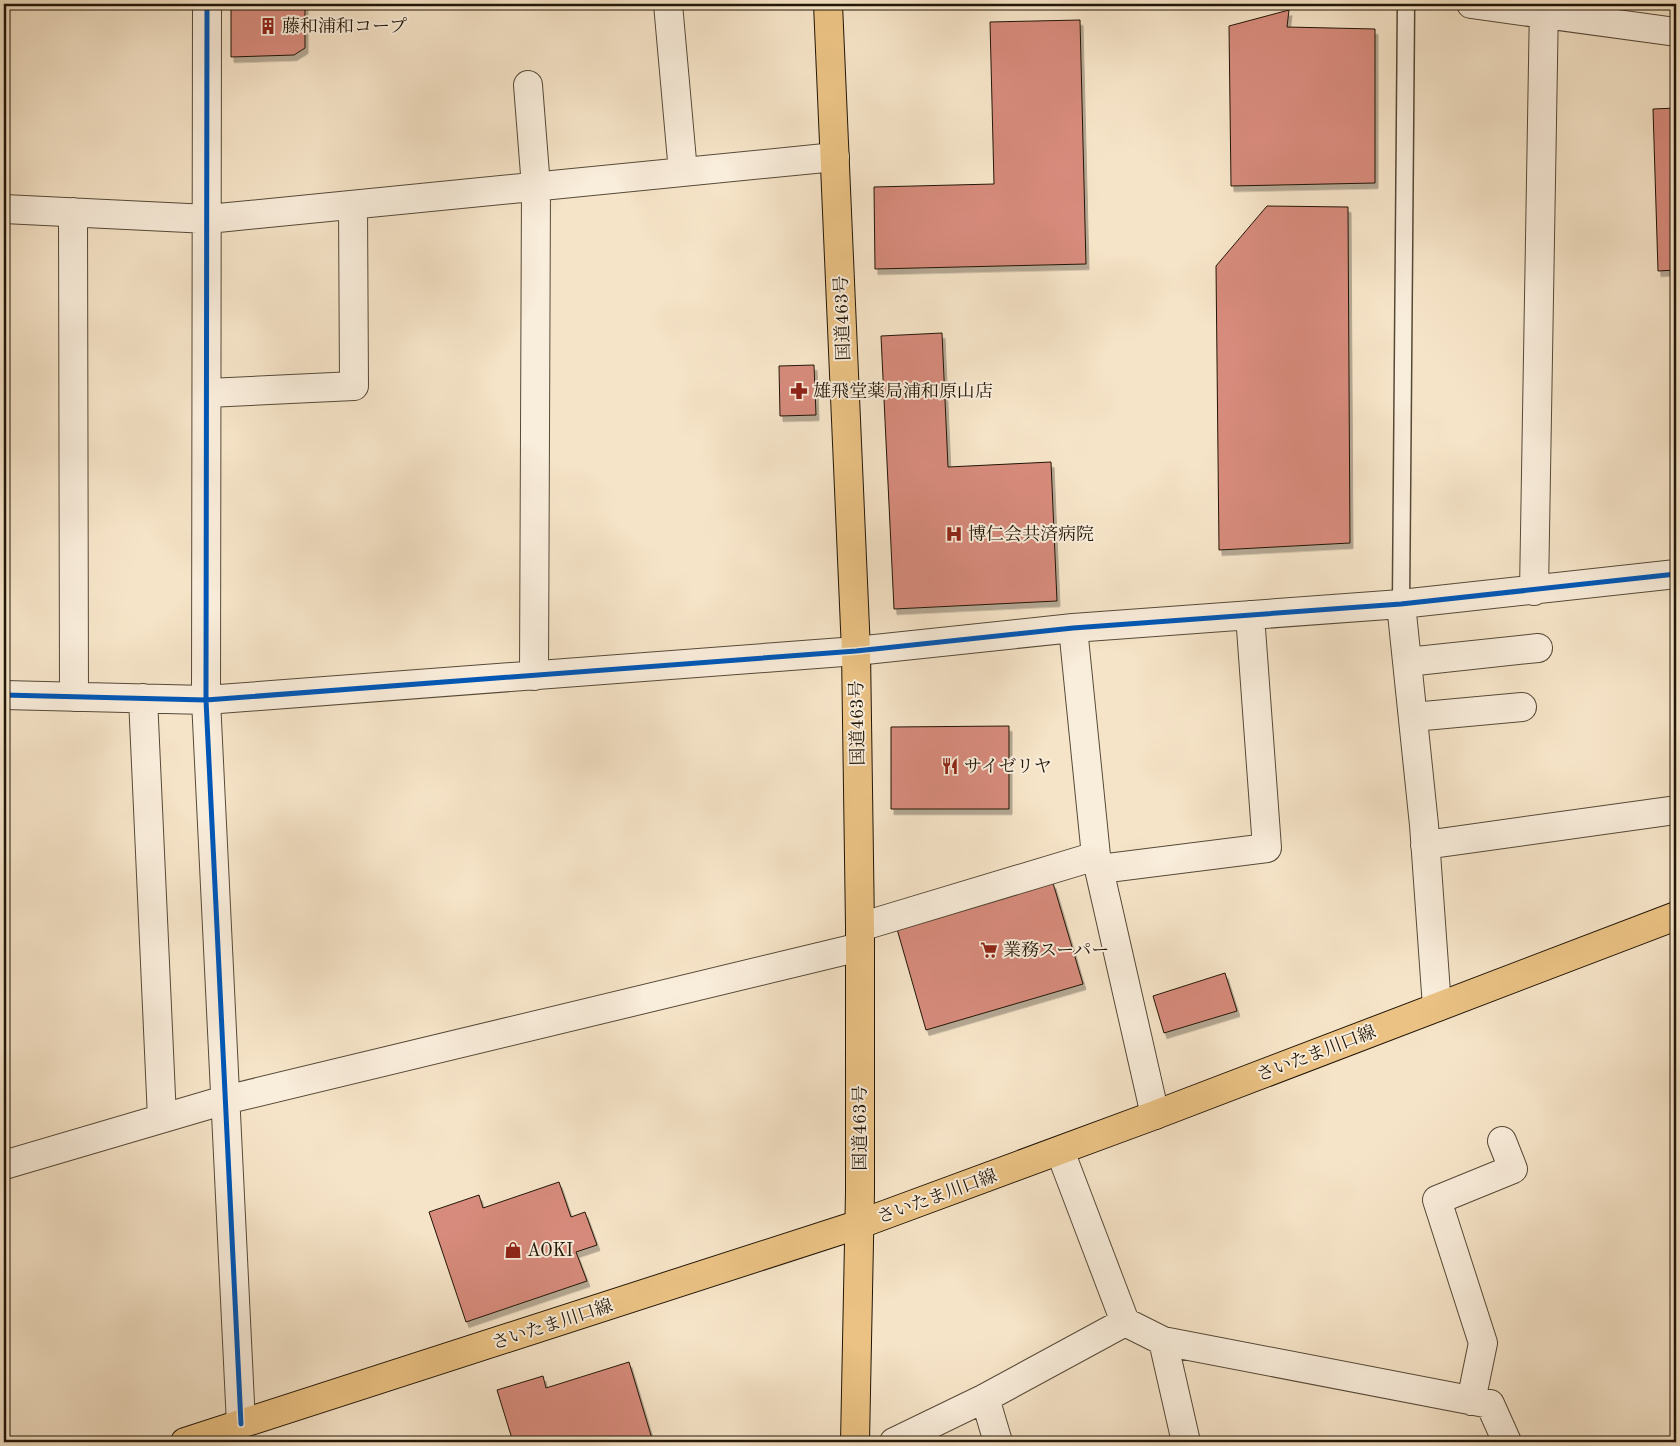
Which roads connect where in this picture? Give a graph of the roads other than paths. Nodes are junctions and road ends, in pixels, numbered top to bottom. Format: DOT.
graph roads {
  1 [pos="207,4"];
  2 [pos="668,4"];
  3 [pos="828,4"];
  4 [pos="1406,4"];
  5 [pos="1471,4"];
  6 [pos="1543,9"];
  7 [pos="1676,32"];
  8 [pos="528,84"];
  9 [pos="835,157"];
  10 [pos="683,172"];
  11 [pos="536,187"];
  12 [pos="353,205"];
  13 [pos="4,209"];
  14 [pos="73,212"];
  15 [pos="208,219"];
  16 [pos="208,393"];
  17 [pos="1676,574"];
  18 [pos="1534,591"];
  19 [pos="1401,604"];
  20 [pos="1250,615"];
  21 [pos="1073,628"];
  22 [pos="1538,648"];
  23 [pos="856,651"];
  24 [pos="1407,662"];
  25 [pos="534,676"];
  26 [pos="4,695"];
  27 [pos="74,697"];
  28 [pos="143,698"];
  29 [pos="206,700"];
  30 [pos="1522,707"];
  31 [pos="1413,717"];
  32 [pos="1676,810"];
  33 [pos="1425,845"];
  34 [pos="1098,863"];
  35 [pos="1676,916"];
  36 [pos="860,937"];
  37 [pos="1437,1006"];
  38 [pos="225,1100"];
  39 [pos="1155,1115"];
  40 [pos="162,1118"];
  41 [pos="1502,1141"];
  42 [pos="1060,1151"];
  43 [pos="4,1165"];
  44 [pos="860,1224"];
  45 [pos="1125,1322"];
  46 [pos="1163,1341"];
  47 [pos="985,1398"];
  48 [pos="1471,1401"];
  49 [pos="241,1424"];
  50 [pos="212,1438"];
  51 [pos="185,1442"];
  52 [pos="855,1442"];
  53 [pos="894,1442"];
  54 [pos="998,1442"];
  55 [pos="1186,1442"];
  56 [pos="1507,1442"];
  1 -- 15 [label="street"];
  2 -- 10 [label="street"];
  3 -- 9 [label="main road, 国道463号"];
  4 -- 19 [label="lane"];
  5 -- 6 [label="street"];
  6 -- 7 [label="street"];
  6 -- 18 [label="street"];
  8 -- 11 [label="street"];
  9 -- 10 [label="street"];
  9 -- 23 [label="main road, 国道463号"];
  10 -- 11 [label="street"];
  11 -- 12 [label="street"];
  11 -- 25 [label="street"];
  12 -- 15 [label="street"];
  12 -- 16 [label="street"];
  13 -- 14 [label="street"];
  14 -- 15 [label="street"];
  14 -- 27 [label="street"];
  15 -- 16 [label="street"];
  16 -- 29 [label="street"];
  17 -- 18 [label="street"];
  18 -- 19 [label="street"];
  19 -- 20 [label="street"];
  19 -- 24 [label="street"];
  20 -- 21 [label="street"];
  20 -- 34 [label="street"];
  21 -- 23 [label="street"];
  21 -- 34 [label="street"];
  22 -- 24 [label="street"];
  23 -- 25 [label="street"];
  23 -- 36 [label="main road, 国道463号"];
  24 -- 31 [label="street"];
  25 -- 29 [label="street"];
  26 -- 27 [label="street"];
  27 -- 28 [label="street"];
  28 -- 29 [label="street"];
  28 -- 40 [label="street"];
  29 -- 38 [label="street"];
  30 -- 31 [label="street"];
  31 -- 33 [label="street"];
  32 -- 33 [label="street"];
  33 -- 37 [label="street"];
  34 -- 36 [label="street"];
  34 -- 39 [label="street"];
  35 -- 37 [label="main road, さいたま川口線"];
  36 -- 38 [label="street"];
  36 -- 44 [label="main road, 国道463号"];
  37 -- 39 [label="main road, さいたま川口線"];
  38 -- 40 [label="street"];
  38 -- 49 [label="street"];
  39 -- 42 [label="main road, さいたま川口線"];
  40 -- 43 [label="street"];
  41 -- 48 [label="street"];
  42 -- 44 [label="main road, さいたま川口線"];
  42 -- 45 [label="street"];
  44 -- 49 [label="main road, さいたま川口線"];
  44 -- 52 [label="main road, 国道463号"];
  45 -- 46 [label="street"];
  45 -- 47 [label="street"];
  46 -- 48 [label="street"];
  46 -- 55 [label="street"];
  47 -- 53 [label="street"];
  47 -- 54 [label="street"];
  48 -- 56 [label="street"];
  49 -- 50 [label="main road, さいたま川口線"];
  50 -- 51 [label="main road, さいたま川口線"];
}
